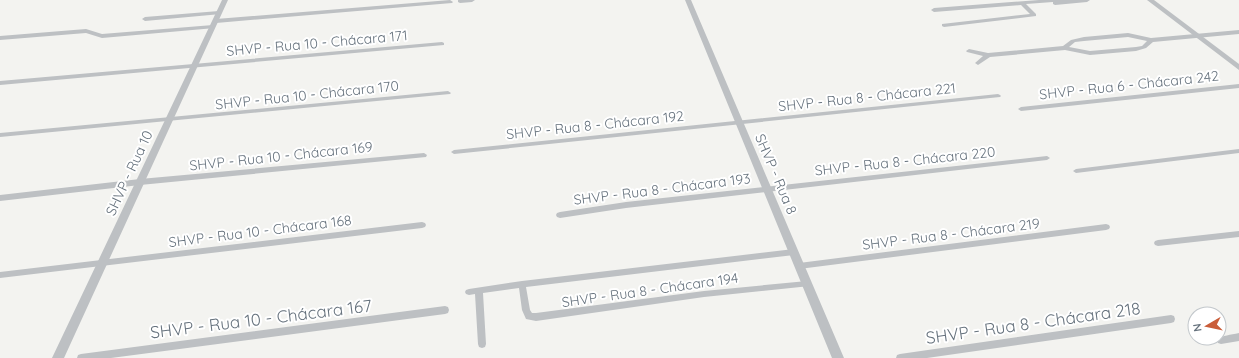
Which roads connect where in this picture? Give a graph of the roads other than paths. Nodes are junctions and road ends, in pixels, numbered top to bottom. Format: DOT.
graph roads {
  1 [pos="225,0"];
  2 [pos="472,0"];
  3 [pos="688,0"];
  4 [pos="1059,0"];
  5 [pos="1087,0"];
  6 [pos="1150,0"];
  7 [pos="460,1"];
  8 [pos="450,2"];
  9 [pos="1022,3"];
  10 [pos="1029,5"];
  11 [pos="934,10"];
  12 [pos="145,19"];
  13 [pos="216,20"];
  14 [pos="944,25"];
  15 [pos="1239,32"];
  16 [pos="1196,36"];
  17 [pos="0,38"];
  18 [pos="1151,40"];
  19 [pos="442,44"];
  20 [pos="1066,48"];
  21 [pos="969,50"];
  22 [pos="988,55"];
  23 [pos="978,63"];
  24 [pos="195,66"];
  25 [pos="1239,68"];
  26 [pos="0,83"];
  27 [pos="1239,86"];
  28 [pos="448,93"];
  29 [pos="998,96"];
  30 [pos="1021,108"];
  31 [pos="169,120"];
  32 [pos="739,122"];
  33 [pos="0,136"];
  34 [pos="1239,151"];
  35 [pos="454,152"];
  36 [pos="424,155"];
  37 [pos="1047,158"];
  38 [pos="1076,171"];
  39 [pos="140,182"];
  40 [pos="766,189"];
  41 [pos="0,198"];
  42 [pos="560,215"];
  43 [pos="422,225"];
  44 [pos="1106,227"];
  45 [pos="1239,234"];
  46 [pos="1158,243"];
  47 [pos="794,252"];
  48 [pos="102,263"];
  49 [pos="799,266"];
  50 [pos="0,275"];
  51 [pos="522,284"];
  52 [pos="807,284"];
  53 [pos="479,291"];
  54 [pos="469,292"];
  55 [pos="445,310"];
  56 [pos="1171,319"];
  57 [pos="1239,337"];
  58 [pos="1227,339"];
  59 [pos="482,344"];
  60 [pos="58,358"];
  61 [pos="81,358"];
  62 [pos="838,358"];
  63 [pos="900,358"];
  1 -- 13 [label="street, SHVP - Rua 10"];
  2 -- 7 [label="street"];
  3 -- 32 [label="street, SHVP - Rua 8"];
  4 -- 9 [label="street"];
  5 -- 10 [label="street"];
  6 -- 16 [label="street"];
  8 -- 13 [label="street"];
  9 -- 11 [label="street"];
  9 -- 14 [label="street"];
  12 -- 13 [label="street"];
  13 -- 17 [label="street"];
  13 -- 24 [label="street, SHVP - Rua 10"];
  15 -- 16 [label="street"];
  16 -- 18 [label="street"];
  16 -- 25 [label="street"];
  18 -- 20 [label="street"];
  18 -- 20 [label="street"];
  19 -- 24 [label="street, SHVP - Rua 10 - Chácara 171"];
  20 -- 22 [label="street"];
  21 -- 22 [label="street"];
  22 -- 23 [label="street"];
  24 -- 26 [label="street, SHVP - Rua 10 - Chácara 171"];
  24 -- 31 [label="street, SHVP - Rua 10"];
  27 -- 30 [label="street, SHVP - Rua 6 - Chácara 242"];
  28 -- 31 [label="street, SHVP - Rua 10 - Chácara 170"];
  29 -- 32 [label="street, SHVP - Rua 8 - Chácara 221"];
  31 -- 33 [label="street, SHVP - Rua 10 - Chácara 170"];
  31 -- 39 [label="street, SHVP - Rua 10"];
  32 -- 35 [label="street, SHVP - Rua 8 - Chácara 192"];
  32 -- 40 [label="street, SHVP - Rua 8"];
  34 -- 38 [label="street"];
  36 -- 39 [label="street, SHVP - Rua 10 - Chácara 169"];
  37 -- 40 [label="street, SHVP - Rua 8 - Chácara 220"];
  39 -- 41 [label="street, SHVP - Rua 10 - Chácara 169"];
  39 -- 48 [label="street, SHVP - Rua 10"];
  40 -- 42 [label="street, SHVP - Rua 8 - Chácara 193"];
  40 -- 47 [label="street, SHVP - Rua 8"];
  43 -- 48 [label="street, SHVP - Rua 10 - Chácara 168"];
  44 -- 49 [label="street, SHVP - Rua 8 - Chácara 219"];
  45 -- 46 [label="street"];
  47 -- 49 [label="street, SHVP - Rua 8"];
  47 -- 51 [label="street, SHVP - Rua 8 - Chácara 194"];
  48 -- 50 [label="street, SHVP - Rua 10 - Chácara 168"];
  48 -- 60 [label="street, SHVP - Rua 10"];
  49 -- 52 [label="street, SHVP - Rua 8"];
  51 -- 52 [label="street, SHVP - Rua 8 - Chácara 194"];
  51 -- 53 [label="street, SHVP - Rua 8 - Chácara 194"];
  52 -- 62 [label="street, SHVP - Rua 8"];
  53 -- 54 [label="street, SHVP - Rua 8 - Chácara 194"];
  53 -- 59 [label="street"];
  55 -- 61 [label="street, SHVP - Rua 10 - Chácara 167"];
  56 -- 63 [label="street, SHVP - Rua 8 - Chácara 218"];
  57 -- 58 [label="street"];
}
